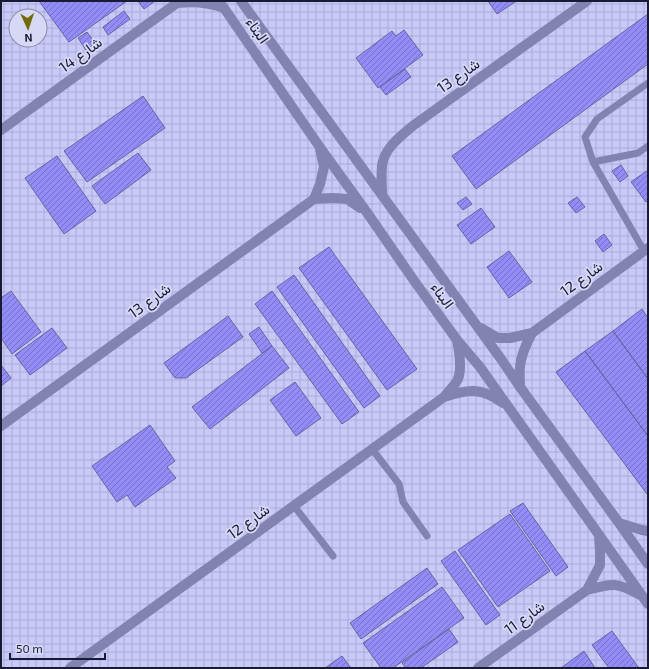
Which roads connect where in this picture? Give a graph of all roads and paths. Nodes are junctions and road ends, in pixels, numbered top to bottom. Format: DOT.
graph roads {
  1 [pos="241,1"];
  2 [pos="587,1"];
  3 [pos="178,2"];
  4 [pos="221,4"];
  5 [pos="648,83"];
  6 [pos="1,130"];
  7 [pos="319,146"];
  8 [pos="648,146"];
  9 [pos="593,162"];
  10 [pos="382,195"];
  11 [pos="314,199"];
  12 [pos="368,214"];
  13 [pos="646,249"];
  14 [pos="476,325"];
  15 [pos="532,333"];
  16 [pos="457,340"];
  17 [pos="520,387"];
  18 [pos="444,398"];
  19 [pos="508,407"];
  20 [pos="1,426"];
  21 [pos="372,449"];
  22 [pos="294,506"];
  23 [pos="619,523"];
  24 [pos="648,530"];
  25 [pos="598,534"];
  26 [pos="427,536"];
  27 [pos="333,556"];
  28 [pos="648,564"];
  29 [pos="587,590"];
  30 [pos="646,600"];
  31 [pos="70,668"];
  32 [pos="478,668"];
  1 -- 10 [label="street, البناء"];
  2 -- 10 [label="street, شارع 13"];
  3 -- 4 [label="street, شارع 14"];
  3 -- 6 [label="street, شارع 14"];
  4 -- 7 [label="street, البناء"];
  5 -- 9 [label="lane"];
  7 -- 11 [label="street"];
  7 -- 12 [label="street, البناء"];
  8 -- 9 [label="lane"];
  9 -- 13 [label="lane"];
  10 -- 14 [label="street, البناء"];
  11 -- 12 [label="street"];
  11 -- 20 [label="street, شارع 13"];
  12 -- 16 [label="street, البناء"];
  13 -- 15 [label="street, شارع 12"];
  14 -- 15 [label="street, شارع 12"];
  14 -- 17 [label="street, البناء"];
  15 -- 17 [label="street, شارع 12"];
  16 -- 18 [label="street, شارع 12"];
  16 -- 19 [label="street, البناء"];
  17 -- 23 [label="street, البناء"];
  18 -- 19 [label="street, شارع 12"];
  18 -- 21 [label="street, شارع 12"];
  19 -- 25 [label="street, البناء"];
  21 -- 22 [label="street, شارع 12"];
  21 -- 26 [label="lane"];
  22 -- 27 [label="lane"];
  22 -- 31 [label="street, شارع 12"];
  23 -- 24 [label="street"];
  23 -- 28 [label="street, البناء"];
  25 -- 29 [label="street, شارع 11"];
  25 -- 30 [label="street, البناء"];
  29 -- 30 [label="street, شارع 11"];
  29 -- 32 [label="street, شارع 11"];
}
